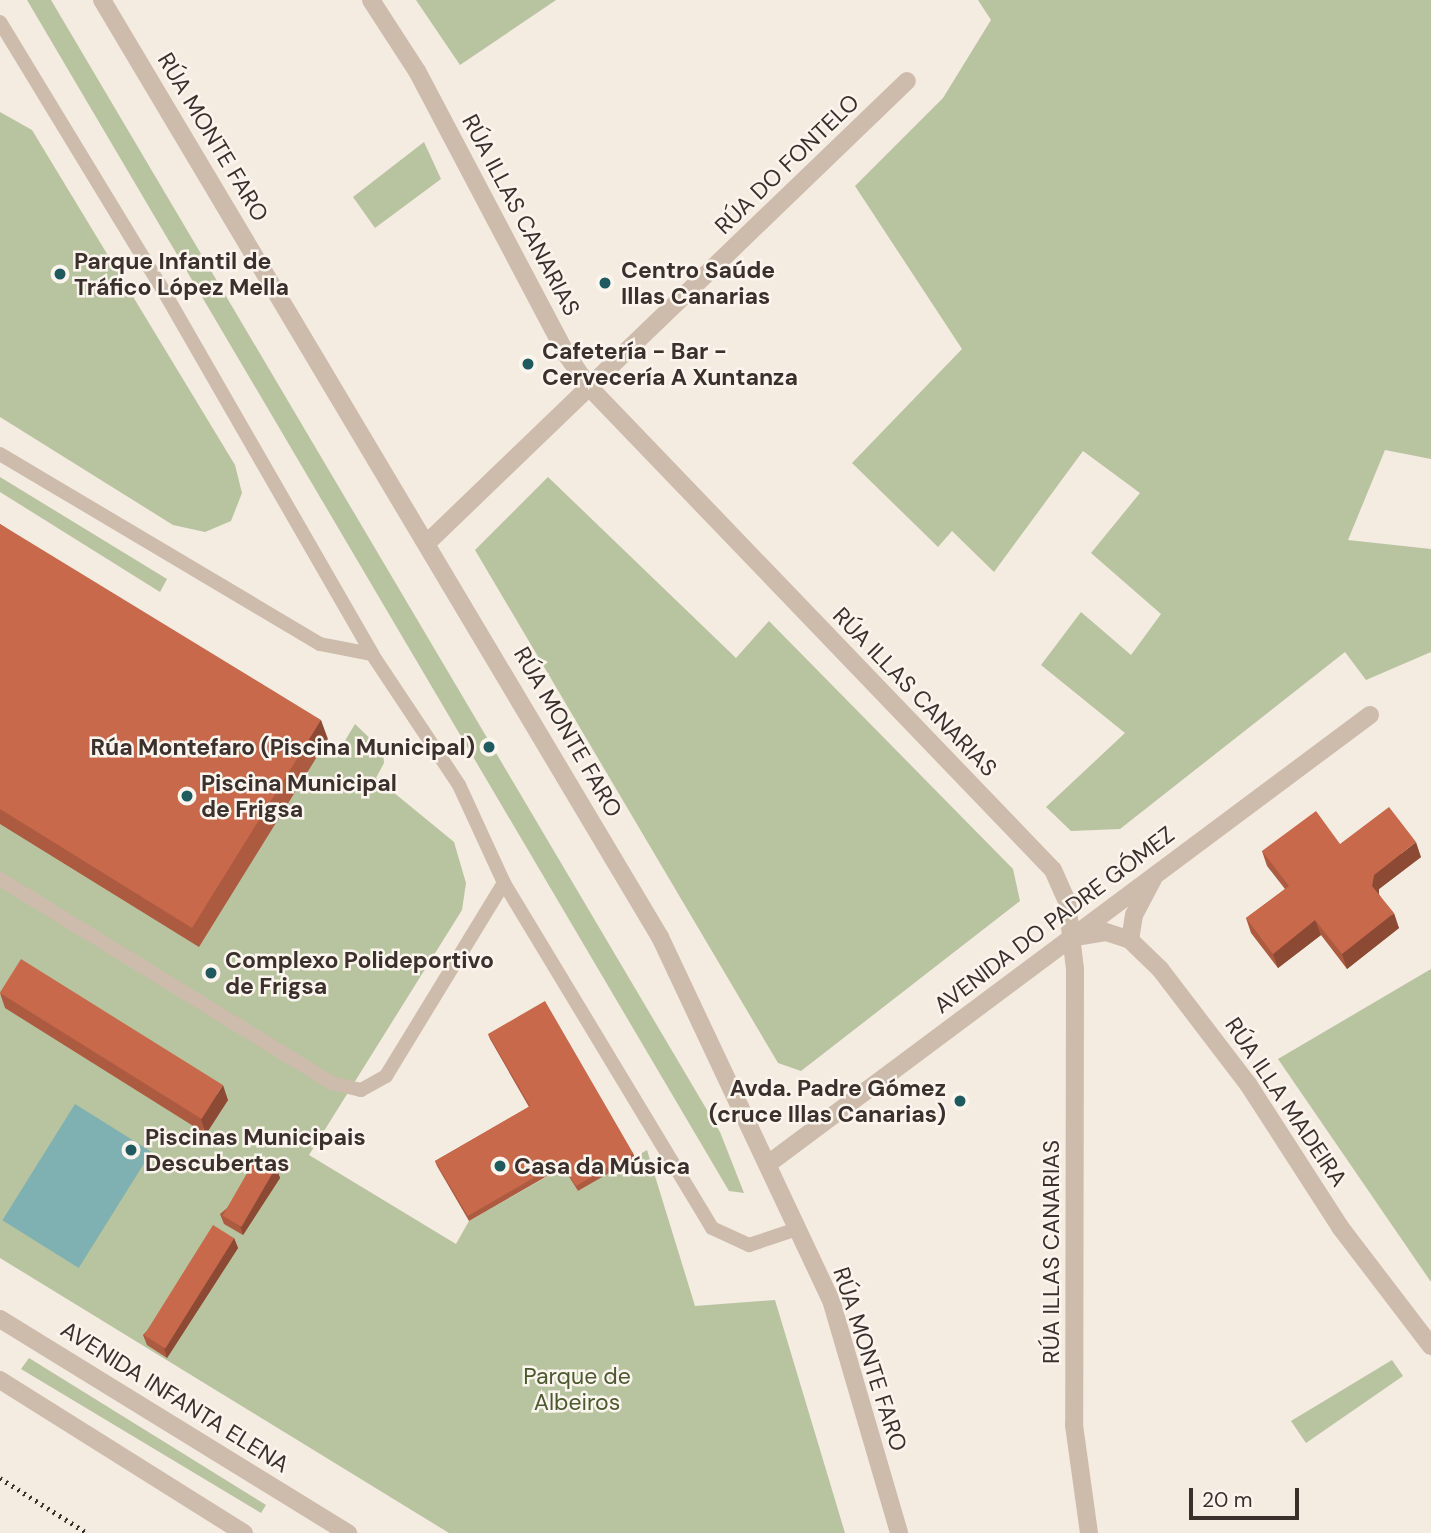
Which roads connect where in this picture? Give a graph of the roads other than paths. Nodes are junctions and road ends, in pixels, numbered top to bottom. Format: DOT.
graph roads {
  1 [pos="102,0"];
  2 [pos="371,0"];
  3 [pos="0,22"];
  4 [pos="906,81"];
  5 [pos="590,388"];
  6 [pos="0,454"];
  7 [pos="427,543"];
  8 [pos="372,654"];
  9 [pos="1370,715"];
  10 [pos="1155,876"];
  11 [pos="0,879"];
  12 [pos="504,883"];
  13 [pos="1071,938"];
  14 [pos="1130,940"];
  15 [pos="768,1164"];
  16 [pos="797,1229"];
  17 [pos="0,1318"];
  18 [pos="1431,1346"];
  19 [pos="0,1380"];
  20 [pos="323,1518"];
  21 [pos="244,1533"];
  22 [pos="313,1533"];
  23 [pos="348,1533"];
  24 [pos="899,1533"];
  25 [pos="1089,1533"];
  1 -- 7 [label="street, RÚA MONTE FARO"];
  2 -- 5 [label="street, RÚA ILLAS CANARIAS"];
  3 -- 8 [label="lane"];
  4 -- 5 [label="street, RÚA DO FONTELO"];
  5 -- 7 [label="street, RÚA DO FONTELO"];
  5 -- 13 [label="street, RÚA ILLAS CANARIAS"];
  6 -- 8 [label="lane"];
  7 -- 15 [label="street, RÚA MONTE FARO"];
  8 -- 12 [label="lane"];
  9 -- 10 [label="street, AVENIDA DO PADRE GÓMEZ"];
  10 -- 13 [label="street, AVENIDA DO PADRE GÓMEZ"];
  10 -- 14 [label="street"];
  11 -- 12 [label="lane"];
  12 -- 16 [label="lane"];
  13 -- 14 [label="street"];
  13 -- 15 [label="street, AVENIDA DO PADRE GÓMEZ"];
  13 -- 25 [label="street, RÚA ILLAS CANARIAS"];
  14 -- 18 [label="street, RÚA ILLA MADEIRA"];
  15 -- 16 [label="street, RÚA MONTE FARO"];
  16 -- 24 [label="street, RÚA MONTE FARO"];
  17 -- 20 [label="street, AVENIDA INFANTA ELENA"];
  19 -- 21 [label="street"];
  20 -- 22 [label="street"];
  20 -- 23 [label="street, AVENIDA INFANTA ELENA"];
}
